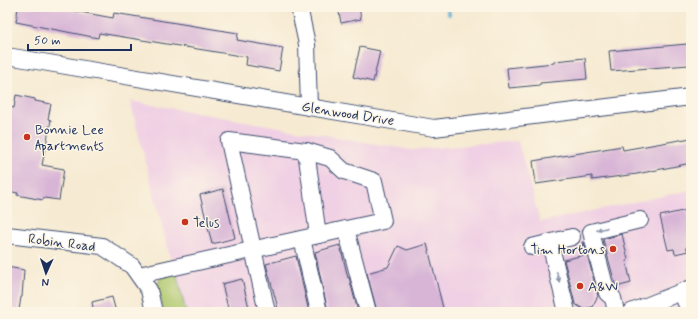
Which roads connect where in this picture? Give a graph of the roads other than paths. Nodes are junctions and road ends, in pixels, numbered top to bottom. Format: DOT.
graph roads {
  1 [pos="299,7"];
  2 [pos="7,56"];
  3 [pos="691,97"];
  4 [pos="310,107"];
  5 [pos="306,152"];
  6 [pos="640,220"];
  7 [pos="346,228"];
  8 [pos="7,235"];
  9 [pos="318,235"];
  10 [pos="572,237"];
  11 [pos="302,239"];
  12 [pos="550,243"];
  13 [pos="532,247"];
  14 [pos="253,250"];
  15 [pos="138,275"];
  16 [pos="686,290"];
  17 [pos="154,312"];
  18 [pos="267,312"];
  19 [pos="319,312"];
  20 [pos="368,312"];
  21 [pos="567,312"];
  22 [pos="616,312"];
  23 [pos="631,312"];
  24 [pos="690,312"];
  1 -- 4 [label="street"];
  2 -- 4 [label="street, Glenwood Drive"];
  3 -- 4 [label="street, Glenwood Drive"];
  5 -- 7 [label="street"];
  5 -- 9 [label="street"];
  5 -- 14 [label="street"];
  6 -- 22 [label="street, one-way"];
  7 -- 9 [label="street"];
  7 -- 20 [label="street"];
  8 -- 15 [label="street, Robin Road"];
  9 -- 11 [label="street"];
  10 -- 12 [label="street"];
  11 -- 14 [label="street"];
  11 -- 19 [label="street"];
  12 -- 13 [label="street"];
  12 -- 21 [label="street, one-way"];
  14 -- 15 [label="street"];
  14 -- 18 [label="street"];
  15 -- 17 [label="street, Robin Road"];
  16 -- 23 [label="street"];
  16 -- 24 [label="street"];
}
